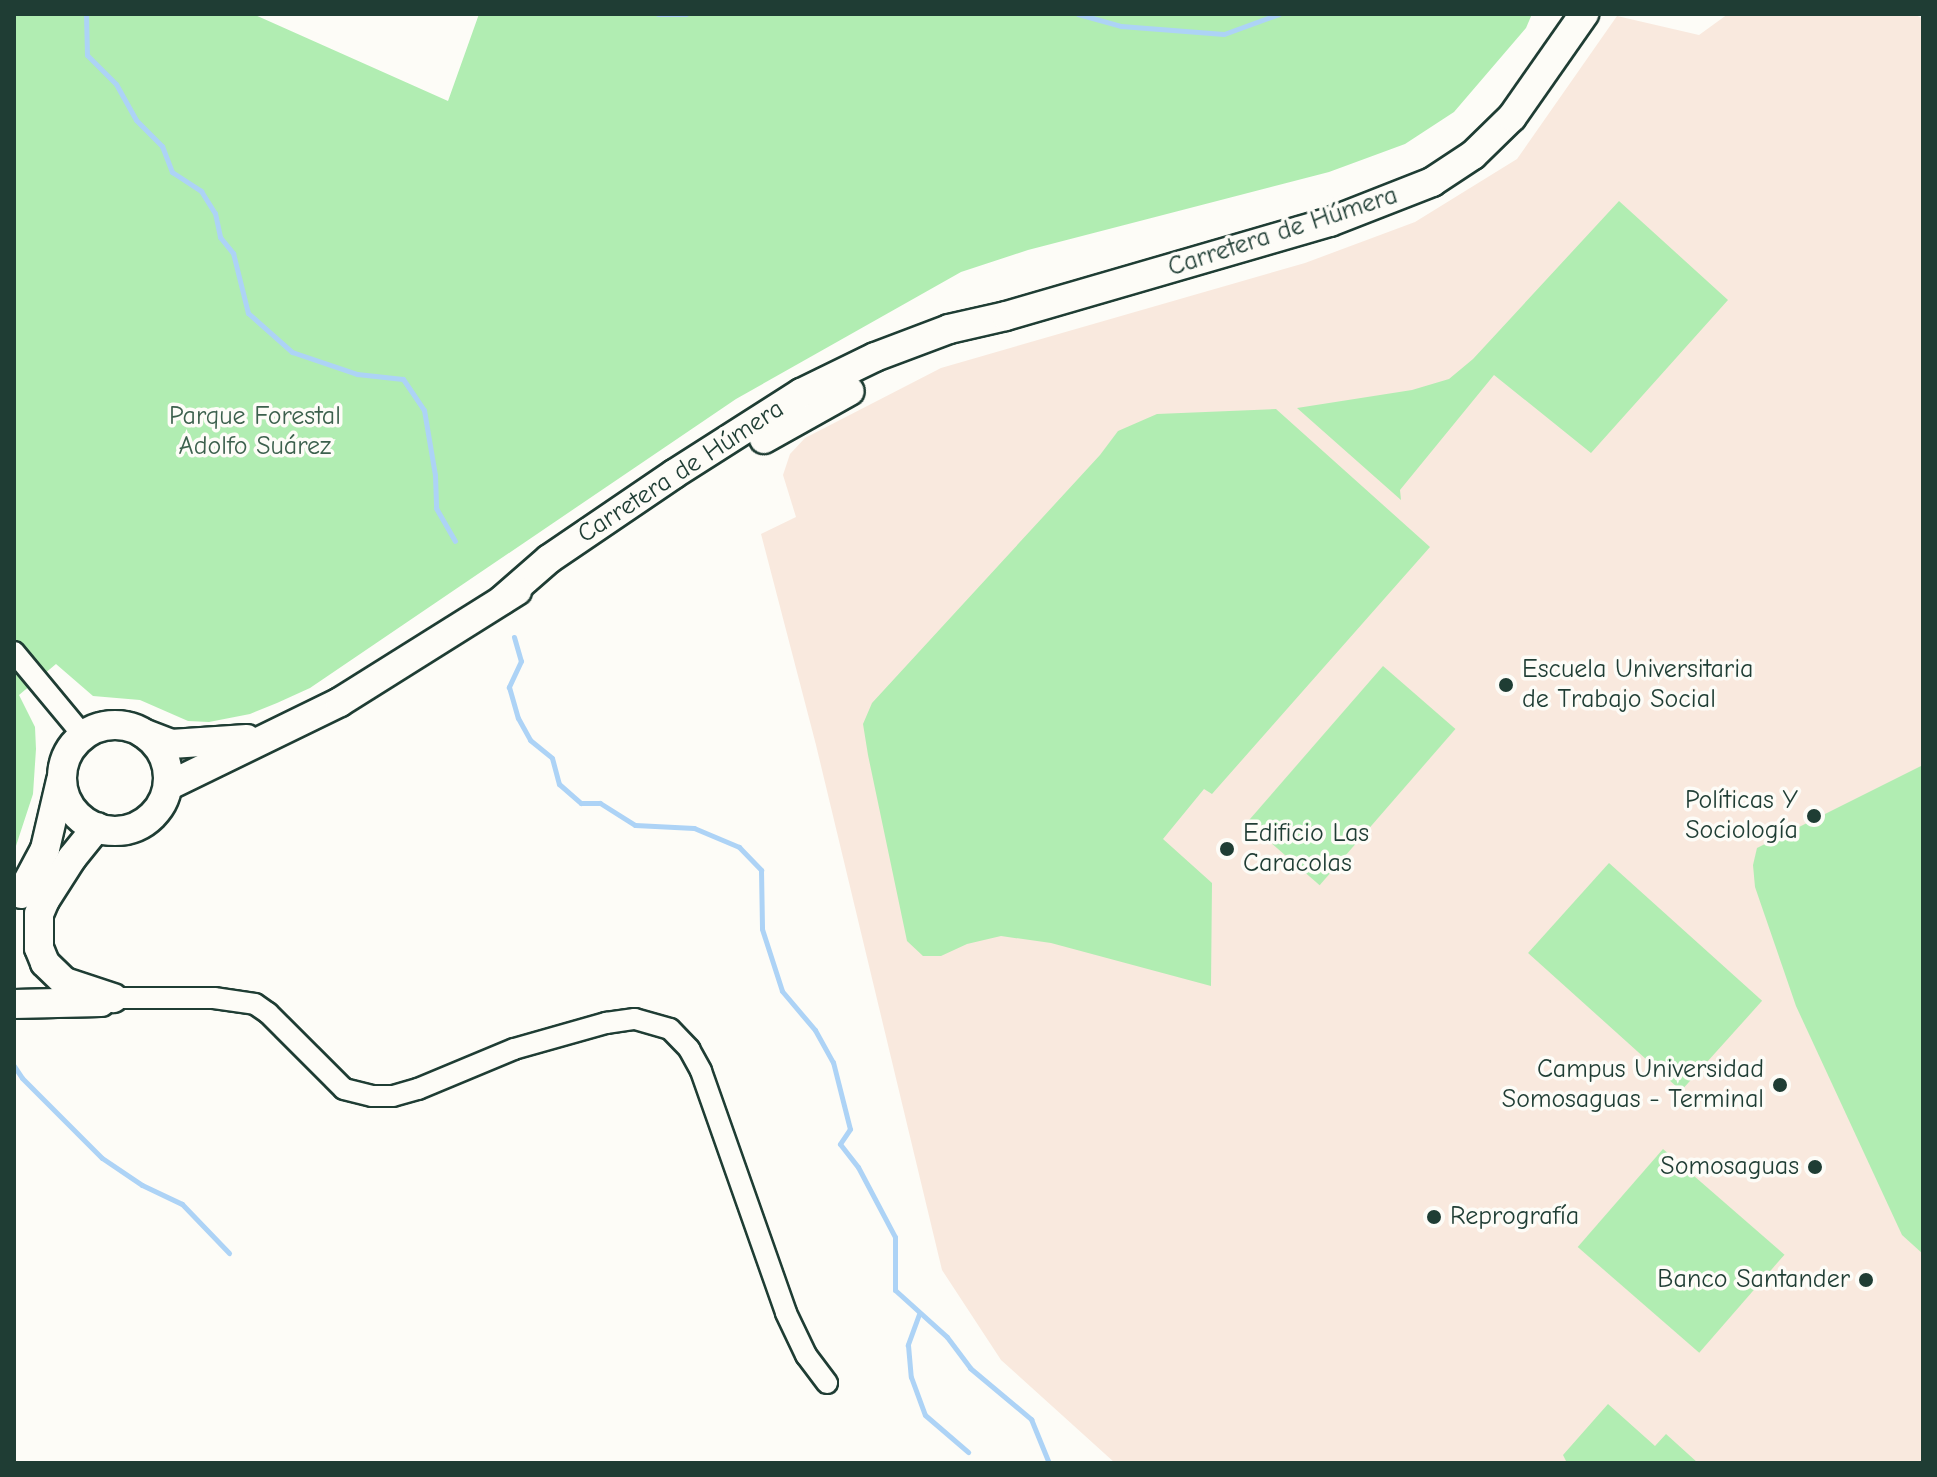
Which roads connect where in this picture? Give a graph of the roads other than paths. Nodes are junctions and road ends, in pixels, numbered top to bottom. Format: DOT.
graph roads {
  1 [pos="1584,14"];
  2 [pos="14,652"];
  3 [pos="142,733"];
  4 [pos="83,735"];
  5 [pos="268,737"];
  6 [pos="62,779"];
  7 [pos="170,785"];
  8 [pos="93,825"];
  9 [pos="18,898"];
  10 [pos="113,998"];
  11 [pos="14,1004"];
  12 [pos="827,1383"];
  1 -- 5 [label="main road, Carretera de Húmera"];
  2 -- 4 [label="street"];
  3 -- 4 [label="main road"];
  3 -- 5 [label="main road, Carretera de Húmera"];
  3 -- 7 [label="main road"];
  4 -- 6 [label="main road"];
  5 -- 7 [label="main road, Carretera de Húmera"];
  6 -- 8 [label="main road"];
  6 -- 9 [label="main road"];
  7 -- 8 [label="main road"];
  8 -- 9 [label="main road"];
  8 -- 10 [label="main road"];
  10 -- 11 [label="main road"];
  10 -- 12 [label="street"];
}
